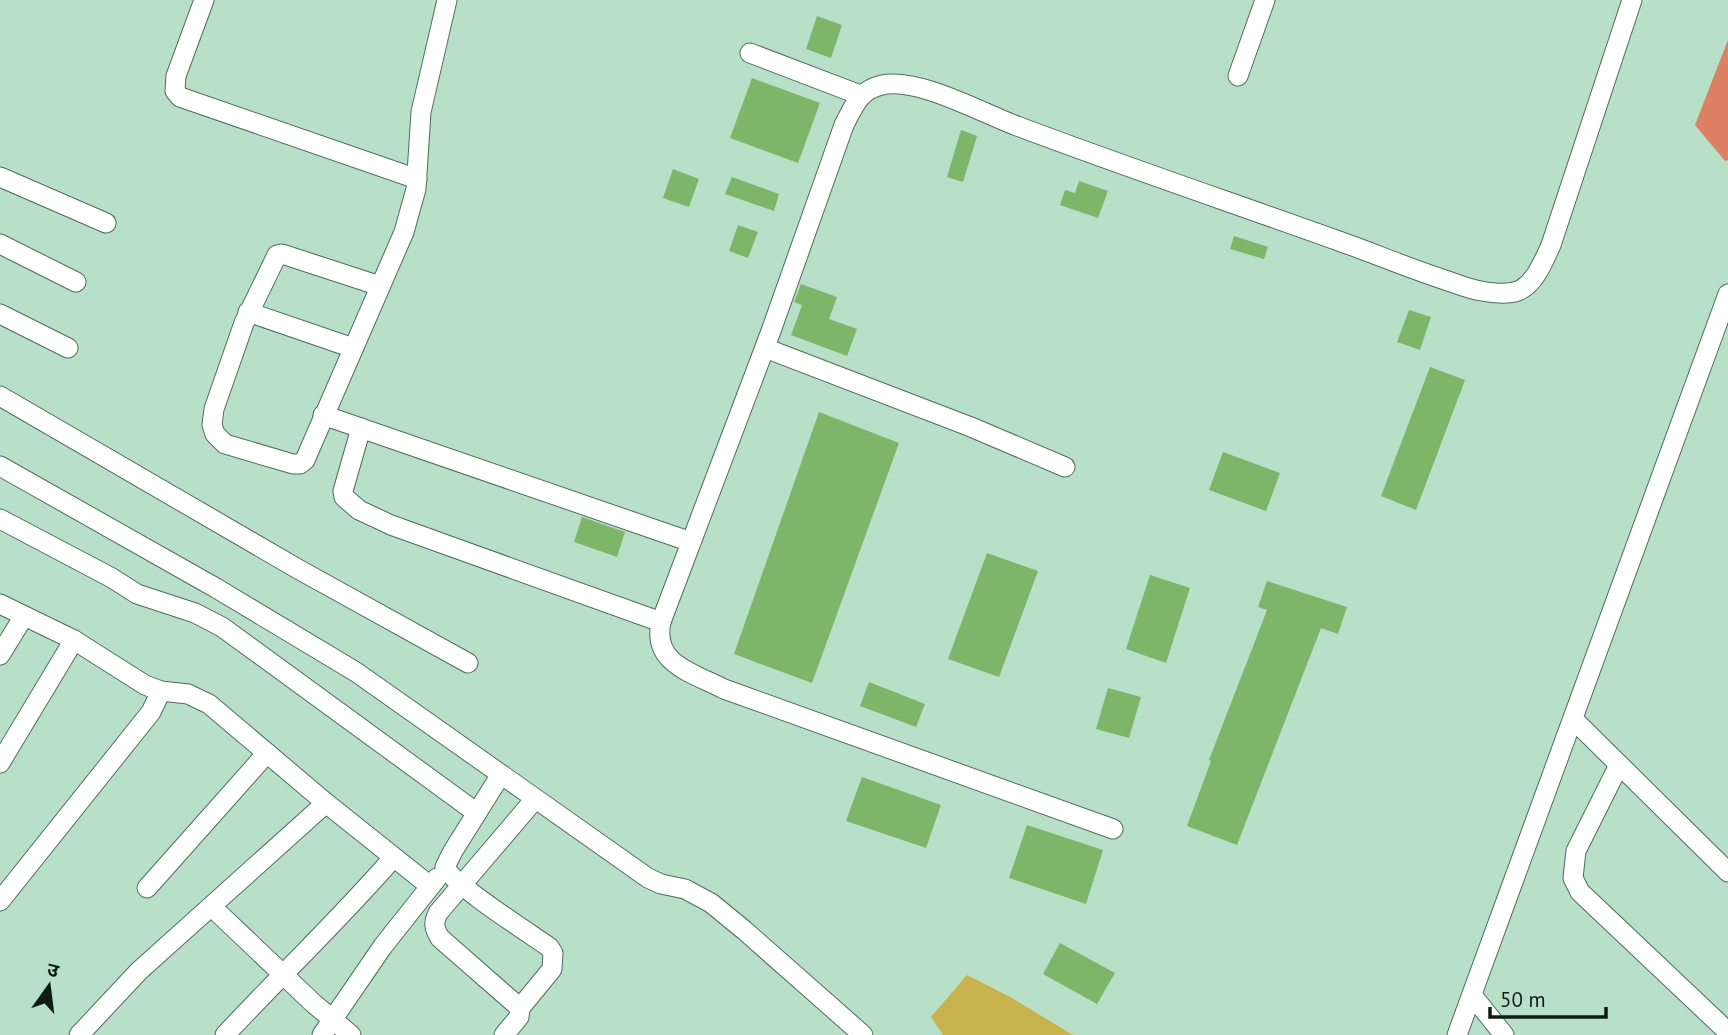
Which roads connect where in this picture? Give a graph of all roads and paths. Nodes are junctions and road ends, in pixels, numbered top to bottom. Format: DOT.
graph roads {
  1 [pos="204,0"];
  2 [pos="447,0"];
  3 [pos="1265,0"];
  4 [pos="1632,0"];
  5 [pos="750,53"];
  6 [pos="1238,76"];
  7 [pos="860,95"];
  8 [pos="0,177"];
  9 [pos="417,179"];
  10 [pos="106,223"];
  11 [pos="0,244"];
  12 [pos="76,282"];
  13 [pos="380,286"];
  14 [pos="1728,294"];
  15 [pos="248,312"];
  16 [pos="0,314"];
  17 [pos="68,348"];
  18 [pos="353,348"];
  19 [pos="765,348"];
  20 [pos="0,396"];
  21 [pos="323,415"];
  22 [pos="361,428"];
  23 [pos="0,466"];
  24 [pos="1065,467"];
  25 [pos="0,519"];
  26 [pos="691,542"];
  27 [pos="0,604"];
  28 [pos="24,615"];
  29 [pos="661,622"];
  30 [pos="74,640"];
  31 [pos="0,655"];
  32 [pos="468,663"];
  33 [pos="161,691"];
  34 [pos="1573,719"];
  35 [pos="267,753"];
  36 [pos="0,763"];
  37 [pos="1619,765"];
  38 [pos="500,776"];
  39 [pos="535,799"];
  40 [pos="326,803"];
  41 [pos="477,813"];
  42 [pos="1113,829"];
  43 [pos="393,858"];
  44 [pos="445,867"];
  45 [pos="1728,872"];
  46 [pos="430,886"];
  47 [pos="463,886"];
  48 [pos="147,888"];
  49 [pos="1,899"];
  50 [pos="212,907"];
  51 [pos="412,908"];
  52 [pos="434,929"];
  53 [pos="282,973"];
  54 [pos="1472,995"];
  55 [pos="520,1008"];
  56 [pos="328,1027"];
  57 [pos="1728,1032"];
  58 [pos="509,1034"];
  59 [pos="79,1035"];
  60 [pos="225,1035"];
  61 [pos="351,1035"];
  62 [pos="863,1035"];
  63 [pos="1457,1035"];
  64 [pos="1503,1035"];
  1 -- 9 [label="street"];
  2 -- 9 [label="street"];
  3 -- 6 [label="street"];
  4 -- 7 [label="street"];
  5 -- 7 [label="street"];
  7 -- 19 [label="street"];
  8 -- 10 [label="street"];
  9 -- 13 [label="street"];
  11 -- 12 [label="street"];
  13 -- 15 [label="street"];
  13 -- 18 [label="street"];
  14 -- 34 [label="street"];
  15 -- 18 [label="street"];
  15 -- 21 [label="street"];
  16 -- 17 [label="street"];
  18 -- 21 [label="street"];
  19 -- 24 [label="street"];
  19 -- 26 [label="street"];
  20 -- 32 [label="street"];
  21 -- 22 [label="street"];
  22 -- 26 [label="street"];
  22 -- 29 [label="street"];
  23 -- 38 [label="street"];
  25 -- 41 [label="street"];
  26 -- 29 [label="street"];
  27 -- 28 [label="street"];
  28 -- 30 [label="street"];
  28 -- 31 [label="street"];
  29 -- 42 [label="street"];
  30 -- 33 [label="street"];
  30 -- 36 [label="street"];
  33 -- 35 [label="street"];
  33 -- 49 [label="street"];
  34 -- 37 [label="street"];
  34 -- 54 [label="street"];
  35 -- 40 [label="street"];
  35 -- 48 [label="street"];
  37 -- 45 [label="street"];
  37 -- 57 [label="street"];
  38 -- 39 [label="street"];
  38 -- 41 [label="street"];
  39 -- 47 [label="street"];
  39 -- 62 [label="street"];
  40 -- 43 [label="street"];
  40 -- 50 [label="street"];
  41 -- 44 [label="street"];
  43 -- 46 [label="street"];
  43 -- 53 [label="street"];
  44 -- 46 [label="street"];
  44 -- 47 [label="street"];
  46 -- 51 [label="street"];
  47 -- 52 [label="street"];
  47 -- 55 [label="street"];
  50 -- 53 [label="street"];
  50 -- 59 [label="street"];
  51 -- 52 [label="street"];
  51 -- 56 [label="street"];
  52 -- 55 [label="street"];
  53 -- 56 [label="street"];
  53 -- 60 [label="street"];
  54 -- 63 [label="street"];
  54 -- 64 [label="street"];
  55 -- 58 [label="street"];
  56 -- 61 [label="street"];
}
